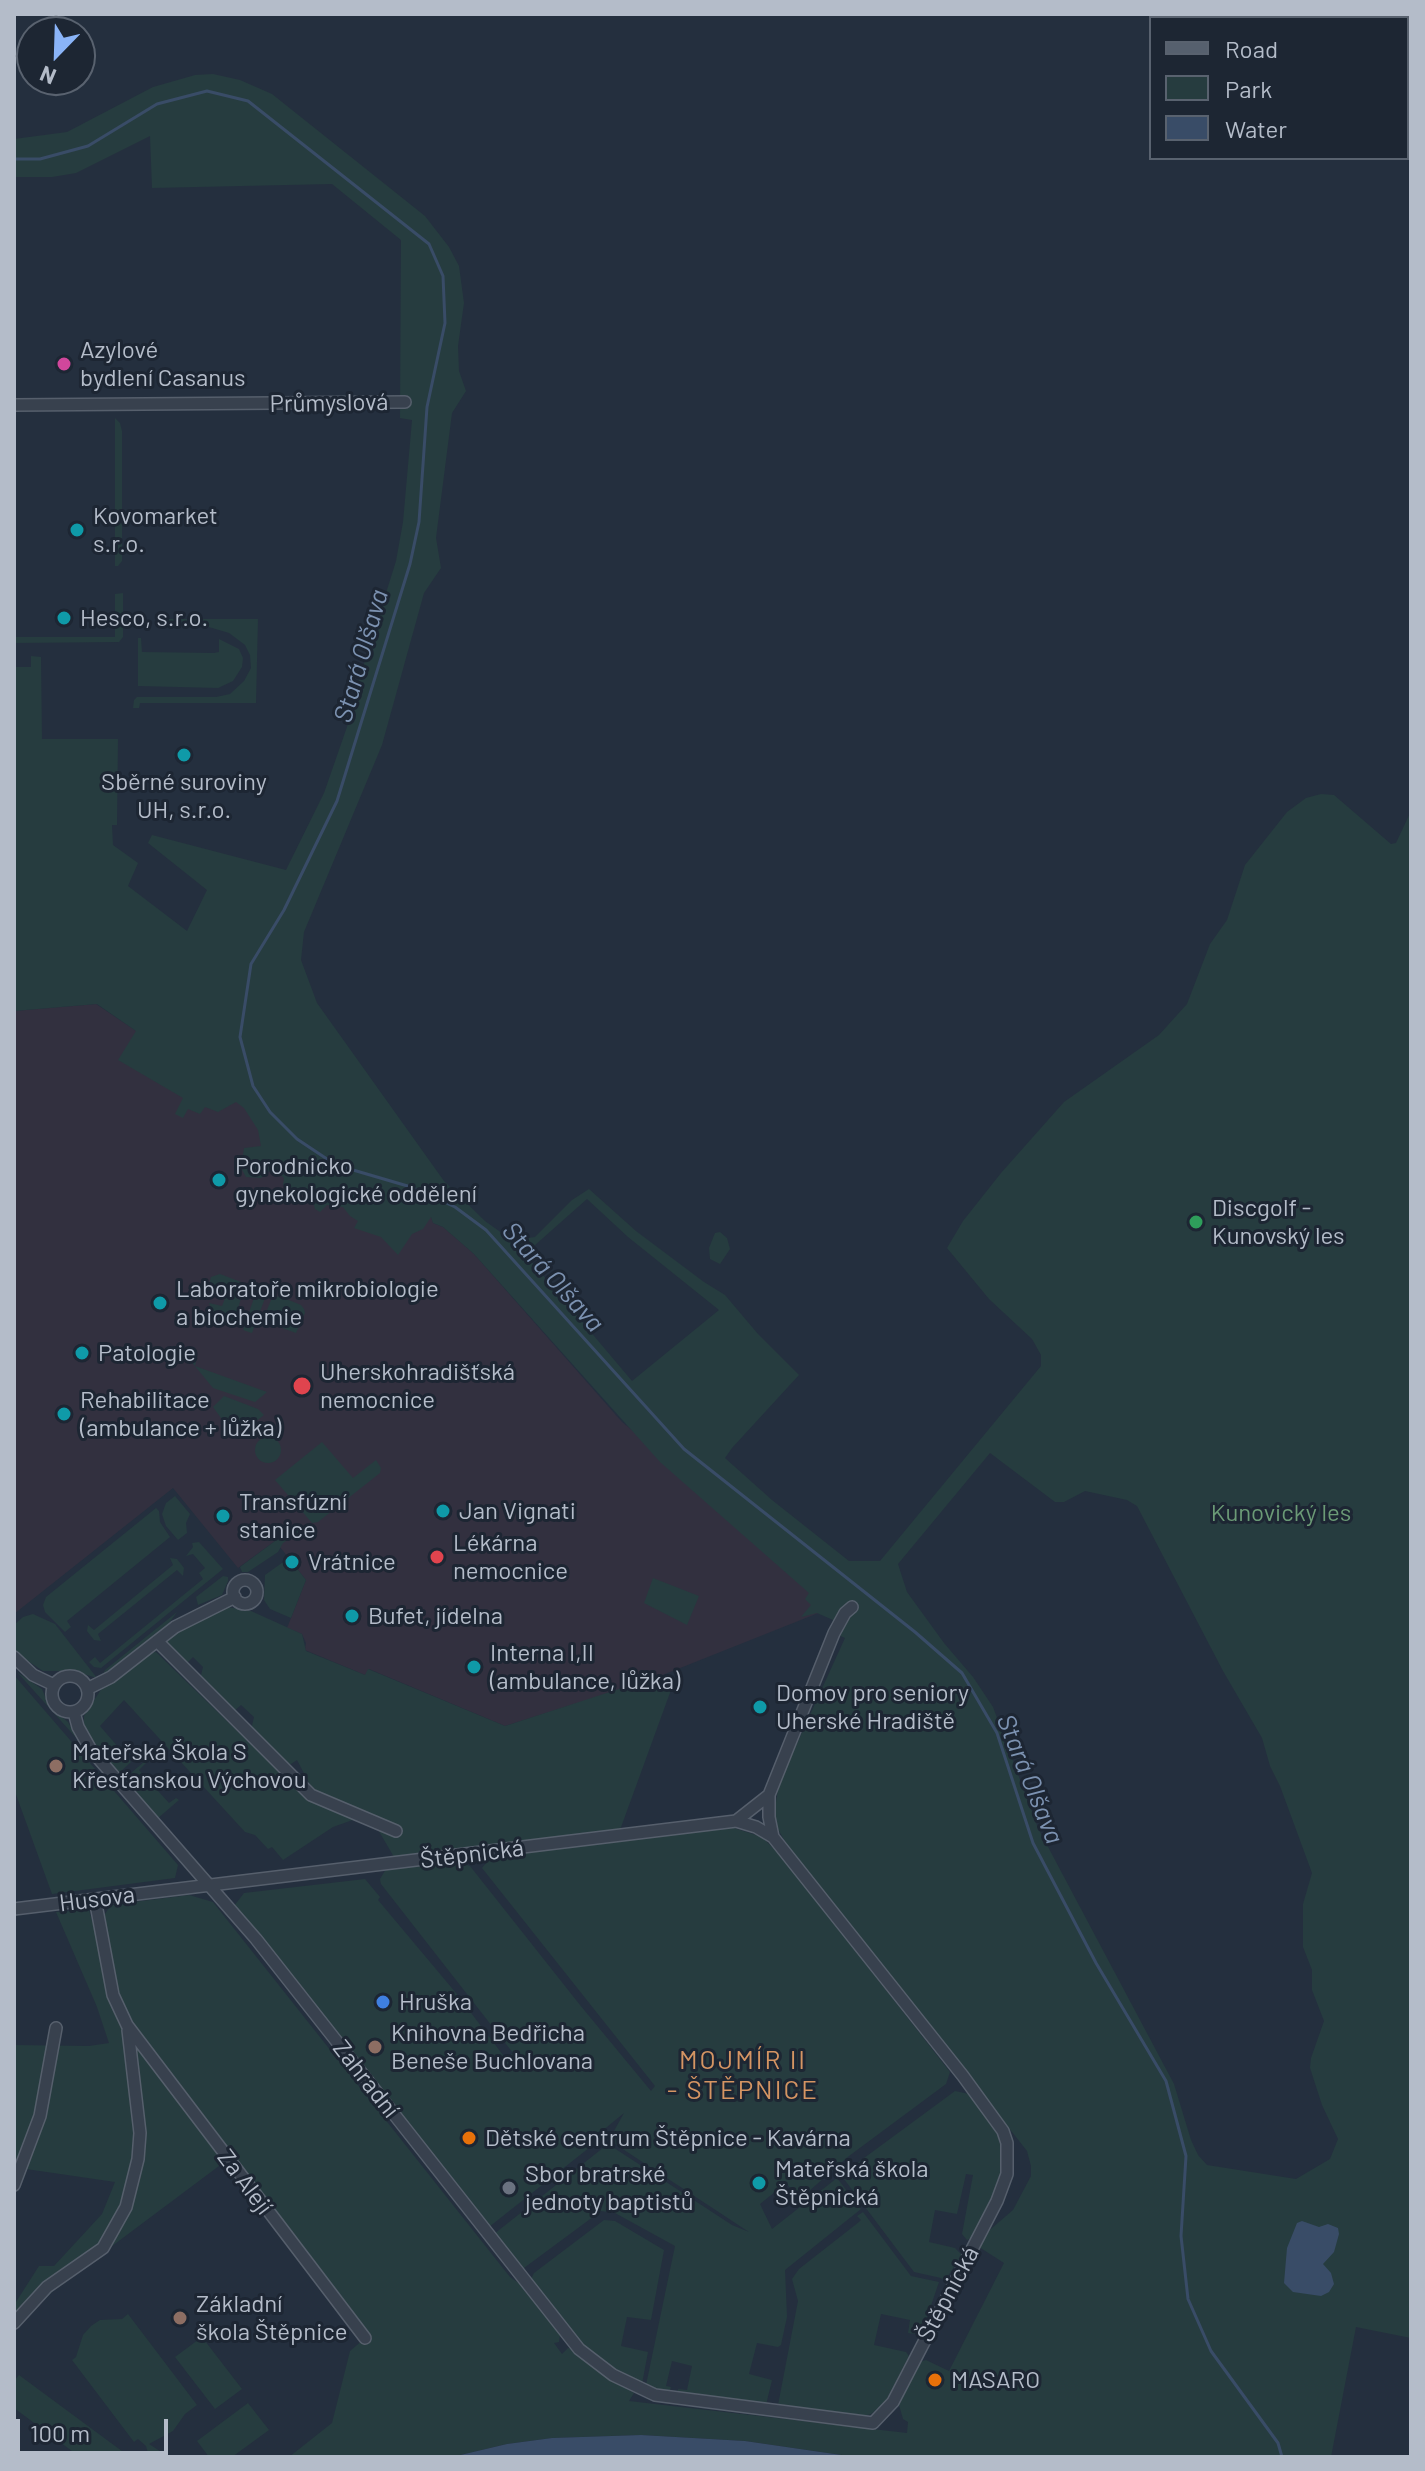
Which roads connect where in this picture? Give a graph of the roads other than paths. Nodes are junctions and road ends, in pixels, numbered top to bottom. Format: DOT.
graph roads {
  1 [pos="405,402"];
  2 [pos="14,405"];
  3 [pos="235,1597"];
  4 [pos="852,1607"];
  5 [pos="157,1641"];
  6 [pos="14,1657"];
  7 [pos="54,1685"];
  8 [pos="87,1689"];
  9 [pos="74,1712"];
  10 [pos="769,1795"];
  11 [pos="736,1821"];
  12 [pos="396,1831"];
  13 [pos="773,1837"];
  14 [pos="191,1864"];
  15 [pos="209,1884"];
  16 [pos="180,1888"];
  17 [pos="95,1899"];
  18 [pos="14,1909"];
  19 [pos="127,2025"];
  20 [pos="56,2028"];
  21 [pos="14,2185"];
  22 [pos="521,2277"];
  23 [pos="14,2323"];
  24 [pos="365,2338"];
  1 -- 2 [label="street, Průmyslová"];
  3 -- 5 [label="street"];
  4 -- 10 [label="street"];
  5 -- 8 [label="street"];
  5 -- 12 [label="street"];
  6 -- 7 [label="street"];
  7 -- 8 [label="street"];
  7 -- 9 [label="street"];
  8 -- 9 [label="street"];
  9 -- 14 [label="street, Zahradní"];
  10 -- 11 [label="street"];
  10 -- 13 [label="street"];
  11 -- 13 [label="street, Štěpnická"];
  11 -- 15 [label="street, Štěpnická"];
  13 -- 22 [label="street, Štěpnická"];
  14 -- 15 [label="street, Zahradní"];
  14 -- 16 [label="street"];
  15 -- 16 [label="street, Husova"];
  15 -- 22 [label="street, Zahradní"];
  16 -- 17 [label="street, Husova"];
  17 -- 18 [label="street, Husova"];
  17 -- 19 [label="street, Za Alejí"];
  19 -- 23 [label="street, Za Alejí"];
  19 -- 24 [label="street, Za Alejí"];
  20 -- 21 [label="street"];
}
